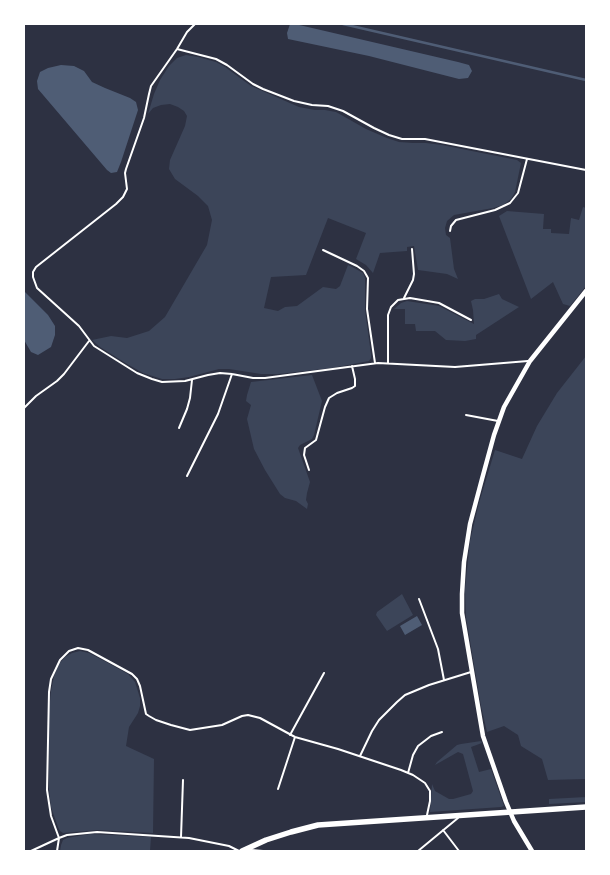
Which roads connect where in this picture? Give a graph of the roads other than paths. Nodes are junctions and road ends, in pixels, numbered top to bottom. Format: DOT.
graph roads {
  1 [pos="195,24"];
  2 [pos="177,50"];
  3 [pos="527,159"];
  4 [pos="586,170"];
  5 [pos="450,231"];
  6 [pos="412,249"];
  7 [pos="322,250"];
  8 [pos="586,291"];
  9 [pos="404,298"];
  10 [pos="471,320"];
  11 [pos="89,341"];
  12 [pos="530,361"];
  13 [pos="375,363"];
  14 [pos="388,363"];
  15 [pos="352,366"];
  16 [pos="232,374"];
  17 [pos="192,379"];
  18 [pos="24,408"];
  19 [pos="466,415"];
  20 [pos="498,421"];
  21 [pos="179,428"];
  22 [pos="309,470"];
  23 [pos="187,476"];
  24 [pos="419,599"];
  25 [pos="472,672"];
  26 [pos="324,673"];
  27 [pos="444,680"];
  28 [pos="442,732"];
  29 [pos="290,735"];
  30 [pos="295,737"];
  31 [pos="360,757"];
  32 [pos="408,773"];
  33 [pos="183,780"];
  34 [pos="278,789"];
  35 [pos="586,807"];
  36 [pos="510,812"];
  37 [pos="462,815"];
  38 [pos="427,817"];
  39 [pos="443,830"];
  40 [pos="181,837"];
  41 [pos="59,838"];
  42 [pos="242,850"];
  43 [pos="30,851"];
  44 [pos="57,851"];
  45 [pos="263,851"];
  46 [pos="418,851"];
  47 [pos="459,851"];
  48 [pos="532,851"];
  1 -- 2 [label="lane"];
  2 -- 3 [label="lane"];
  2 -- 11 [label="lane"];
  3 -- 4 [label="lane"];
  3 -- 5 [label="lane"];
  6 -- 9 [label="lane"];
  7 -- 13 [label="lane"];
  8 -- 12 [label="street"];
  9 -- 10 [label="lane"];
  9 -- 14 [label="lane"];
  11 -- 17 [label="lane"];
  11 -- 18 [label="lane"];
  12 -- 14 [label="lane"];
  12 -- 20 [label="street"];
  13 -- 14 [label="lane"];
  13 -- 15 [label="lane"];
  15 -- 16 [label="lane"];
  15 -- 22 [label="lane"];
  16 -- 17 [label="lane"];
  16 -- 23 [label="lane"];
  17 -- 21 [label="lane"];
  19 -- 20 [label="lane"];
  20 -- 25 [label="street"];
  24 -- 27 [label="lane"];
  25 -- 27 [label="lane"];
  25 -- 36 [label="street"];
  26 -- 29 [label="lane"];
  27 -- 31 [label="lane"];
  28 -- 32 [label="lane"];
  29 -- 30 [label="lane"];
  29 -- 41 [label="lane"];
  30 -- 31 [label="lane"];
  30 -- 34 [label="lane"];
  31 -- 32 [label="lane"];
  32 -- 38 [label="lane"];
  33 -- 40 [label="lane"];
  35 -- 36 [label="street"];
  36 -- 37 [label="street"];
  36 -- 48 [label="street"];
  37 -- 38 [label="street"];
  37 -- 39 [label="lane"];
  38 -- 42 [label="street"];
  39 -- 46 [label="lane"];
  39 -- 47 [label="lane"];
  40 -- 41 [label="lane"];
  40 -- 42 [label="lane"];
  41 -- 43 [label="lane"];
  41 -- 44 [label="lane"];
  42 -- 45 [label="lane"];
}
